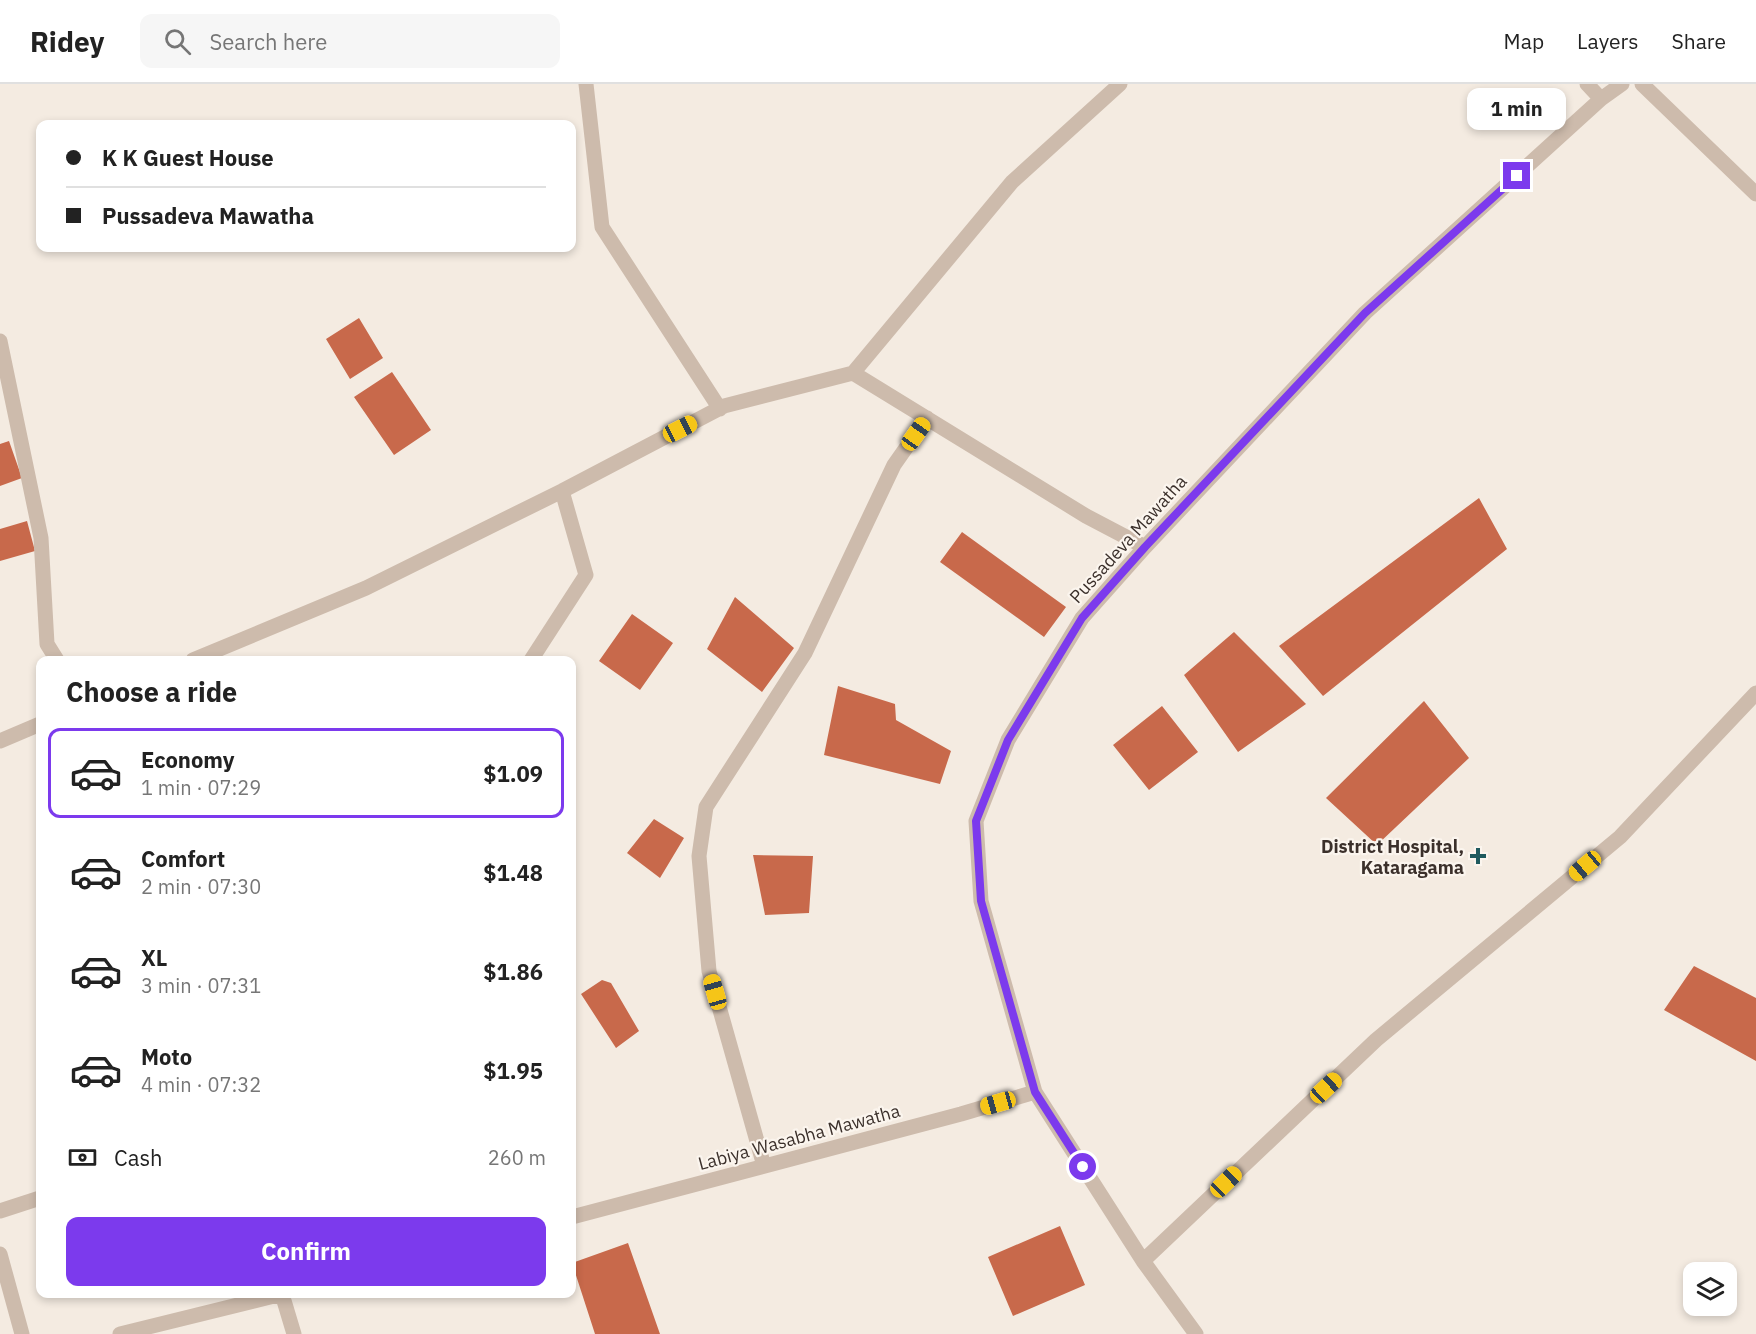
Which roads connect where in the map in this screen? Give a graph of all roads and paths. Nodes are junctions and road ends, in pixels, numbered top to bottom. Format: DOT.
graph roads {
  1 [pos="586,84"];
  2 [pos="1120,84"];
  3 [pos="1587,84"];
  4 [pos="1622,84"];
  5 [pos="1642,84"];
  6 [pos="1601,99"];
  7 [pos="1756,194"];
  8 [pos="0,341"];
  9 [pos="853,373"];
  10 [pos="720,409"];
  11 [pos="927,418"];
  12 [pos="562,491"];
  13 [pos="1145,547"];
  14 [pos="54,656"];
  15 [pos="203,656"];
  16 [pos="534,656"];
  17 [pos="1756,693"];
  18 [pos="36,726"];
  19 [pos="0,741"];
  20 [pos="1035,1092"];
  21 [pos="764,1166"];
  22 [pos="36,1199"];
  23 [pos="0,1211"];
  24 [pos="576,1216"];
  25 [pos="0,1254"];
  26 [pos="1143,1261"];
  27 [pos="268,1298"];
  28 [pos="285,1298"];
  29 [pos="22,1334"];
  30 [pos="120,1334"];
  31 [pos="294,1334"];
  32 [pos="1196,1334"];
  1 -- 10 [label="street"];
  2 -- 9 [label="street"];
  3 -- 6 [label="street"];
  4 -- 6 [label="street, Pussadeva Mawatha"];
  5 -- 7 [label="street"];
  6 -- 13 [label="street, Pussadeva Mawatha"];
  8 -- 14 [label="street"];
  9 -- 10 [label="street"];
  9 -- 11 [label="street"];
  10 -- 12 [label="street"];
  11 -- 13 [label="street"];
  11 -- 21 [label="street"];
  12 -- 15 [label="street"];
  12 -- 16 [label="street"];
  13 -- 20 [label="street, Pussadeva Mawatha"];
  17 -- 26 [label="street"];
  18 -- 19 [label="street"];
  20 -- 21 [label="street, Labiya Wasabha Mawatha"];
  20 -- 26 [label="street, Pussadeva Mawatha"];
  21 -- 24 [label="street, Labiya Wasabha Mawatha"];
  22 -- 23 [label="street"];
  25 -- 29 [label="street"];
  26 -- 32 [label="street, Pussadeva Mawatha"];
  27 -- 30 [label="street"];
  28 -- 31 [label="street"];
}
